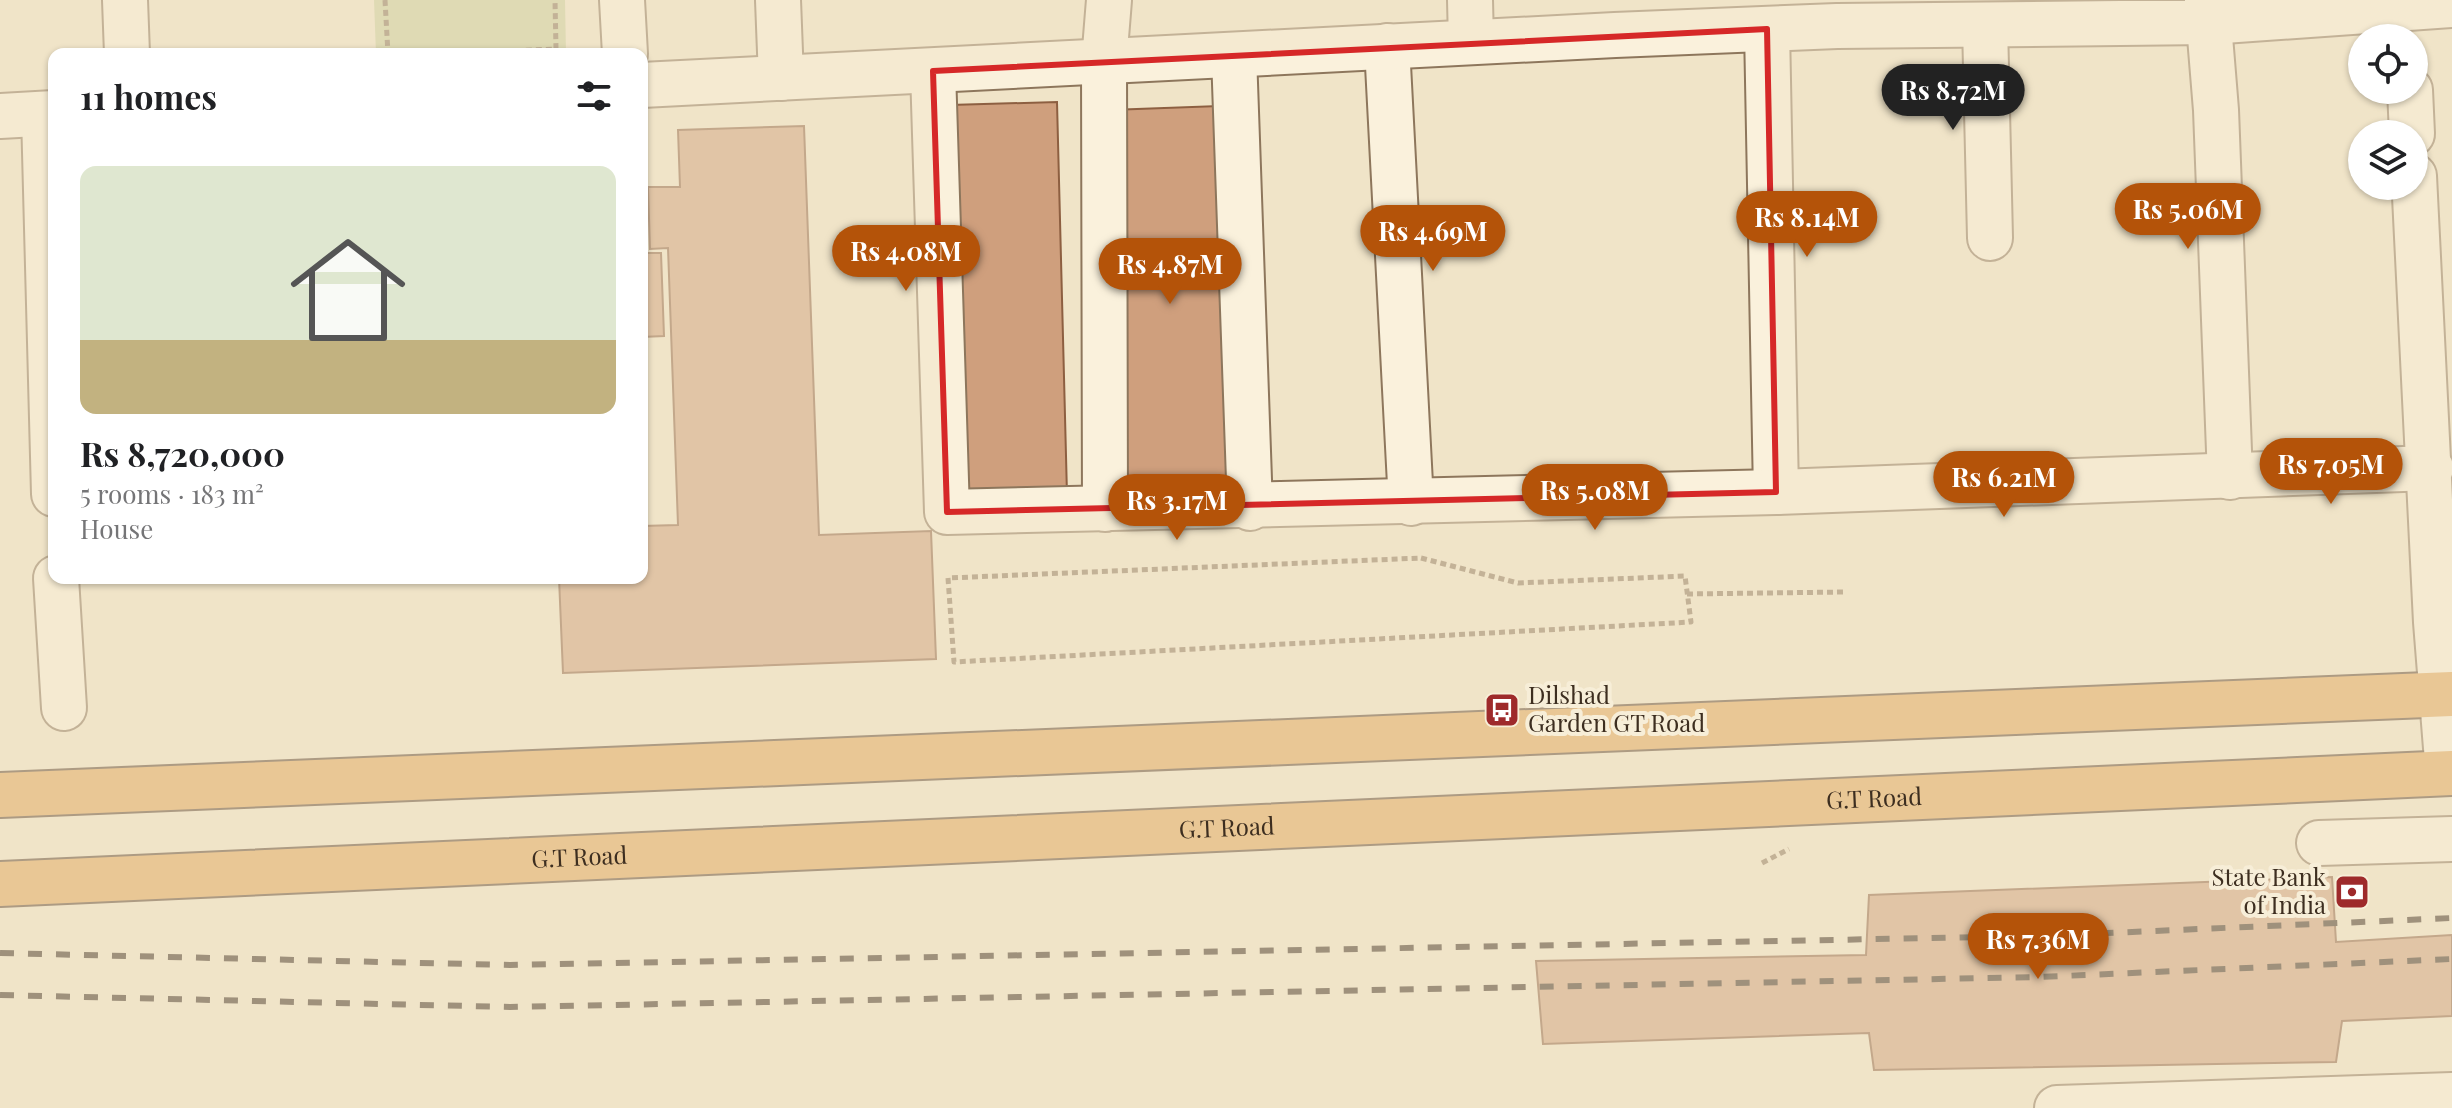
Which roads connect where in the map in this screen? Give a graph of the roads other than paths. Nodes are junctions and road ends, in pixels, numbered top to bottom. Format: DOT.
graph roads {
  1 [pos="125,0"];
  2 [pos="622,0"];
  3 [pos="778,0"];
  4 [pos="1109,0"];
  5 [pos="2452,5"];
  6 [pos="2208,11"];
  7 [pos="1837,13"];
  8 [pos="2406,15"];
  9 [pos="1471,21"];
  10 [pos="1985,25"];
  11 [pos="1767,29"];
  12 [pos="1387,46"];
  13 [pos="127,48"];
  14 [pos="625,48"];
  15 [pos="1234,55"];
  16 [pos="1104,62"];
  17 [pos="933,71"];
  18 [pos="781,78"];
  19 [pos="648,85"];
  20 [pos="48,114"];
  21 [pos="0,116"];
  22 [pos="2415,200"];
  23 [pos="1990,238"];
  24 [pos="2431,468"];
  25 [pos="2230,477"];
  26 [pos="1776,492"];
  27 [pos="1411,503"];
  28 [pos="1250,508"];
  29 [pos="1105,509"];
  30 [pos="56,584"];
  31 [pos="2447,694"];
  32 [pos="64,708"];
  33 [pos="2450,773"];
  34 [pos="0,795"];
  35 [pos="2452,839"];
  36 [pos="2319,843"];
  37 [pos="0,884"];
  38 [pos="2452,1095"];
  39 [pos="2170,1106"];
  40 [pos="2057,1108"];
  1 -- 13 [label="street"];
  2 -- 14 [label="street"];
  3 -- 18 [label="street"];
  4 -- 16 [label="street"];
  5 -- 8 [label="street"];
  6 -- 8 [label="street"];
  6 -- 10 [label="street"];
  6 -- 25 [label="street"];
  7 -- 10 [label="street"];
  7 -- 11 [label="street"];
  9 -- 11 [label="street"];
  9 -- 12 [label="street"];
  10 -- 23 [label="street"];
  11 -- 26 [label="street"];
  12 -- 15 [label="street"];
  12 -- 27 [label="street"];
  15 -- 16 [label="street"];
  15 -- 28 [label="street"];
  16 -- 17 [label="street"];
  16 -- 29 [label="street"];
  17 -- 18 [label="street"];
  17 -- 29 [label="street"];
  18 -- 19 [label="street"];
  20 -- 21 [label="street"];
  22 -- 24 [label="street"];
  24 -- 25 [label="street"];
  24 -- 31 [label="street"];
  25 -- 26 [label="street"];
  26 -- 27 [label="street"];
  27 -- 28 [label="street"];
  28 -- 29 [label="street"];
  30 -- 32 [label="street"];
  31 -- 33 [label="street"];
  31 -- 34 [label="highway"];
  33 -- 37 [label="highway, G.T Road"];
  35 -- 36 [label="street"];
  38 -- 39 [label="street"];
  39 -- 40 [label="street"];
}
